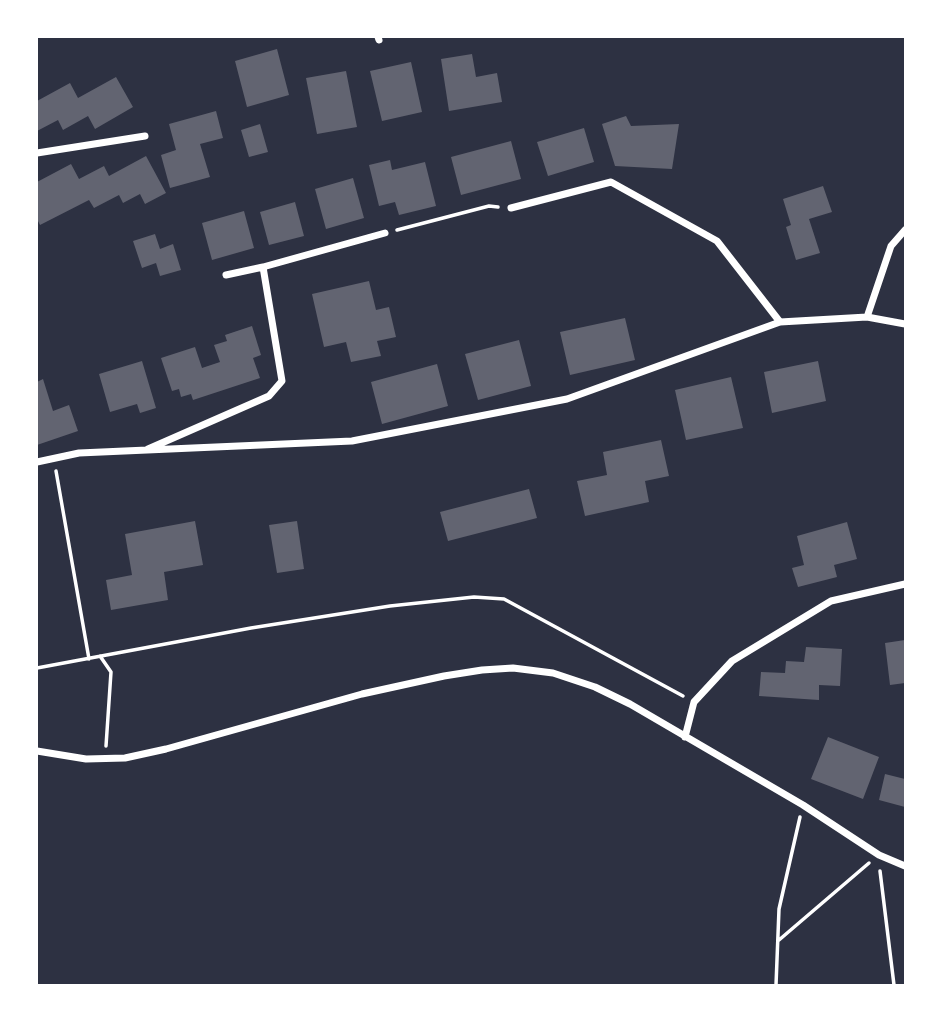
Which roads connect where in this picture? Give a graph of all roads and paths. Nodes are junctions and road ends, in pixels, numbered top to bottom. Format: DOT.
graph roads {
  1 [pos="145,136"];
  2 [pos="37,153"];
  3 [pos="511,208"];
  4 [pos="905,230"];
  5 [pos="385,233"];
  6 [pos="263,267"];
  7 [pos="226,275"];
  8 [pos="867,317"];
  9 [pos="780,322"];
  10 [pos="905,324"];
  11 [pos="140,452"];
  12 [pos="54,458"];
  13 [pos="37,463"];
  14 [pos="905,584"];
  15 [pos="100,656"];
  16 [pos="89,659"];
  17 [pos="37,668"];
  18 [pos="694,702"];
  19 [pos="685,737"];
  20 [pos="37,751"];
  21 [pos="105,758"];
  22 [pos="803,805"];
  23 [pos="878,855"];
  24 [pos="905,866"];
  25 [pos="778,941"];
  26 [pos="776,985"];
  27 [pos="894,985"];
  1 -- 2 [label="street"];
  3 -- 5 [label="path"];
  3 -- 9 [label="street"];
  4 -- 8 [label="street"];
  5 -- 6 [label="street"];
  6 -- 7 [label="street"];
  6 -- 11 [label="street"];
  8 -- 9 [label="street"];
  8 -- 10 [label="street"];
  9 -- 11 [label="street"];
  11 -- 12 [label="street"];
  12 -- 13 [label="street"];
  12 -- 16 [label="path"];
  14 -- 18 [label="street"];
  15 -- 16 [label="path"];
  15 -- 18 [label="path"];
  15 -- 21 [label="path"];
  16 -- 17 [label="path"];
  18 -- 19 [label="street"];
  19 -- 21 [label="street"];
  19 -- 22 [label="street"];
  20 -- 21 [label="street"];
  22 -- 23 [label="street"];
  22 -- 25 [label="path"];
  23 -- 24 [label="street"];
  23 -- 25 [label="path"];
  23 -- 27 [label="path"];
  25 -- 26 [label="path"];
}
